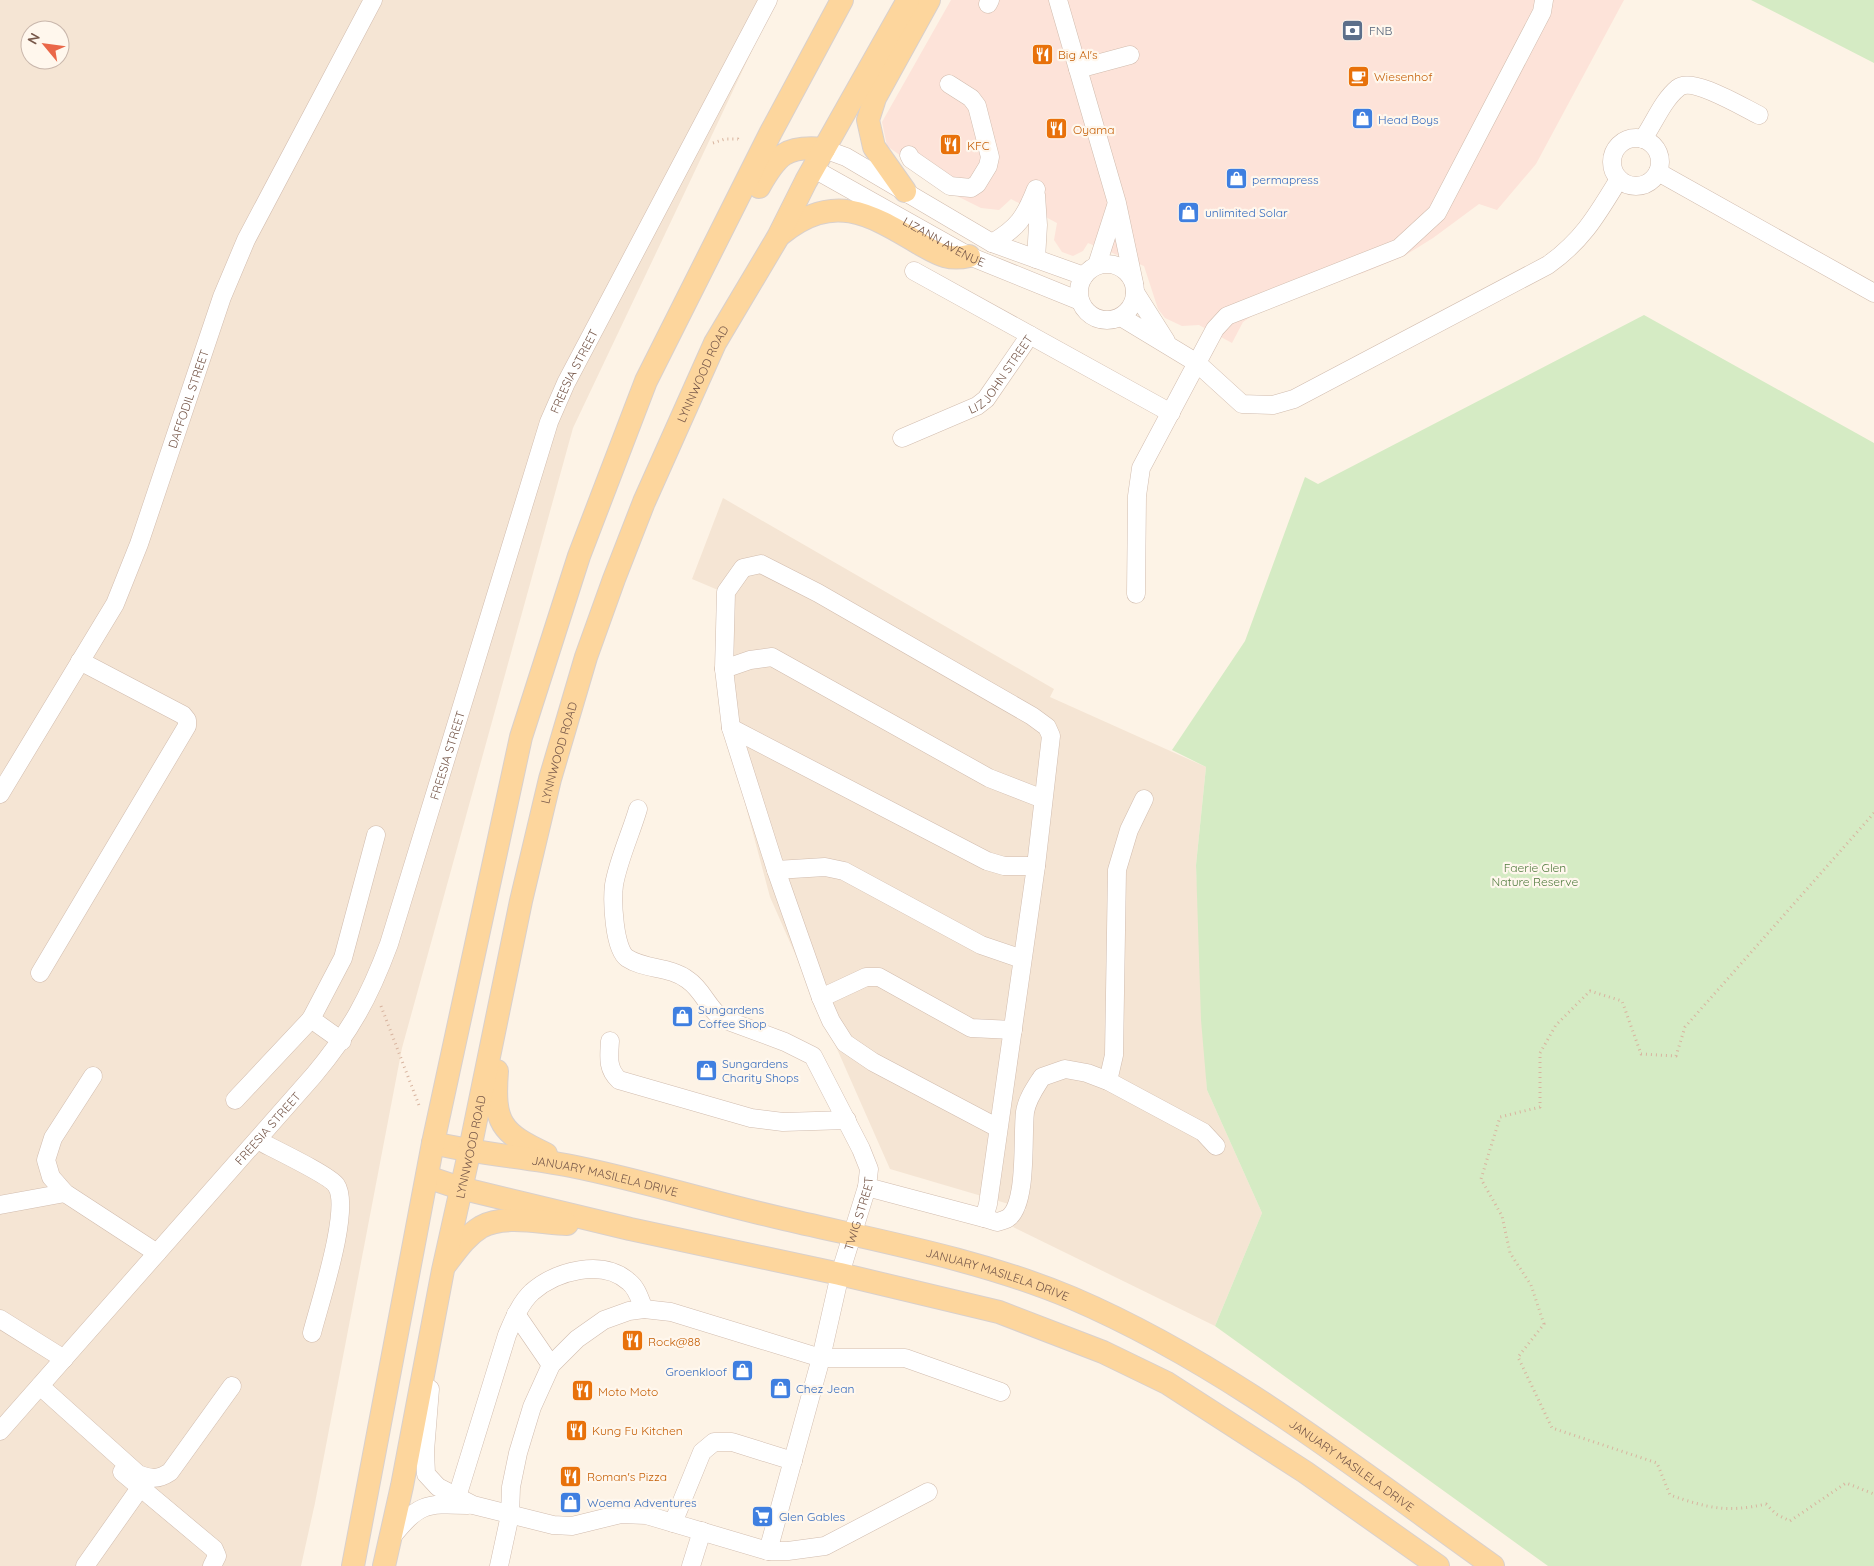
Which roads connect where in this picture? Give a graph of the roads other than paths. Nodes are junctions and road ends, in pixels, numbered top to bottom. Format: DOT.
graph roads {
  1 [pos="373,0"];
  2 [pos="768,0"];
  3 [pos="842,0"];
  4 [pos="908,0"];
  5 [pos="929,0"];
  6 [pos="1058,0"];
  7 [pos="1544,0"];
  8 [pos="1130,55"];
  9 [pos="1078,69"];
  10 [pos="798,83"];
  11 [pos="949,84"];
  12 [pos="1759,116"];
  13 [pos="1643,139"];
  14 [pos="824,148"];
  15 [pos="789,152"];
  16 [pos="909,155"];
  17 [pos="814,169"];
  18 [pos="1658,172"];
  19 [pos="1619,179"];
  20 [pos="905,191"];
  21 [pos="1117,203"];
  22 [pos="778,237"];
  23 [pos="992,243"];
  24 [pos="970,256"];
  25 [pos="1036,259"];
  26 [pos="914,270"];
  27 [pos="1090,270"];
  28 [pos="1135,287"];
  29 [pos="1874,293"];
  30 [pos="1080,300"];
  31 [pos="1120,317"];
  32 [pos="1030,335"];
  33 [pos="1168,343"];
  34 [pos="1197,363"];
  35 [pos="1170,413"];
  36 [pos="902,438"];
  37 [pos="605,492"];
  38 [pos="1136,594"];
  39 [pos="80,661"];
  40 [pos="724,669"];
  41 [pos="732,728"];
  42 [pos="0,794"];
  43 [pos="1042,799"];
  44 [pos="1144,799"];
  45 [pos="638,809"];
  46 [pos="376,836"];
  47 [pos="1036,866"];
  48 [pos="776,870"];
  49 [pos="1022,958"];
  50 [pos="40,973"];
  51 [pos="503,988"];
  52 [pos="821,998"];
  53 [pos="311,1019"];
  54 [pos="1013,1030"];
  55 [pos="342,1041"];
  56 [pos="610,1041"];
  57 [pos="93,1076"];
  58 [pos="1108,1081"];
  59 [pos="236,1100"];
  60 [pos="847,1120"];
  61 [pos="998,1128"];
  62 [pos="257,1140"];
  63 [pos="433,1143"];
  64 [pos="1216,1146"];
  65 [pos="470,1150"];
  66 [pos="571,1166"];
  67 [pos="427,1177"];
  68 [pos="867,1187"];
  69 [pos="460,1188"];
  70 [pos="65,1193"];
  71 [pos="0,1205"];
  72 [pos="984,1218"];
  73 [pos="630,1229"];
  74 [pos="850,1235"];
  75 [pos="157,1253"];
  76 [pos="442,1270"];
  77 [pos="840,1274"];
  78 [pos="437,1301"];
  79 [pos="644,1309"];
  80 [pos="516,1314"];
  81 [pos="0,1319"];
  82 [pos="312,1333"];
  83 [pos="821,1358"];
  84 [pos="64,1360"];
  85 [pos="551,1365"];
  86 [pos="232,1386"];
  87 [pos="37,1389"];
  88 [pos="1001,1392"];
  89 [pos="0,1432"];
  90 [pos="793,1460"];
  91 [pos="140,1488"];
  92 [pos="928,1492"];
  93 [pos="457,1496"];
  94 [pos="473,1505"];
  95 [pos="510,1515"];
  96 [pos="673,1523"];
  97 [pos="702,1531"];
  98 [pos="389,1541"];
  99 [pos="768,1551"];
  100 [pos="85,1566"];
  101 [pos="212,1566"];
  102 [pos="353,1566"];
  103 [pos="384,1566"];
  104 [pos="499,1566"];
  105 [pos="691,1566"];
  106 [pos="1438,1566"];
  107 [pos="1493,1566"];
  1 -- 39 [label="street, DAFFODIL STREET"];
  2 -- 55 [label="street, FREESIA STREET"];
  3 -- 10 [label="main road"];
  4 -- 14 [label="main road, LYNNWOOD ROAD"];
  5 -- 20 [label="main road"];
  6 -- 9 [label="street"];
  7 -- 34 [label="street"];
  8 -- 9 [label="street"];
  9 -- 21 [label="street"];
  10 -- 15 [label="main road"];
  10 -- 37 [label="main road"];
  11 -- 16 [label="street"];
  12 -- 13 [label="street"];
  13 -- 18 [label="street"];
  13 -- 19 [label="street"];
  14 -- 15 [label="main road"];
  14 -- 17 [label="main road, LYNNWOOD ROAD"];
  14 -- 20 [label="street, LIZANN AVENUE"];
  15 -- 17 [label="main road"];
  15 -- 37 [label="main road"];
  17 -- 22 [label="main road, LYNNWOOD ROAD"];
  17 -- 24 [label="street, LIZANN AVENUE"];
  18 -- 19 [label="street"];
  18 -- 29 [label="street"];
  19 -- 34 [label="street"];
  20 -- 23 [label="street, LIZANN AVENUE"];
  21 -- 27 [label="street"];
  21 -- 28 [label="street"];
  22 -- 24 [label="main road"];
  22 -- 51 [label="main road, LYNNWOOD ROAD"];
  23 -- 25 [label="street, LIZANN AVENUE"];
  23 -- 25 [label="street"];
  24 -- 30 [label="street, LIZANN AVENUE"];
  25 -- 27 [label="street, LIZANN AVENUE"];
  26 -- 32 [label="street, LIZJOHN STREET"];
  27 -- 28 [label="street"];
  27 -- 30 [label="street"];
  28 -- 31 [label="street"];
  28 -- 33 [label="street"];
  30 -- 31 [label="street"];
  31 -- 33 [label="street"];
  32 -- 35 [label="street"];
  32 -- 36 [label="street, LIZJOHN STREET"];
  33 -- 34 [label="street"];
  34 -- 35 [label="street"];
  35 -- 38 [label="street"];
  37 -- 63 [label="main road"];
  39 -- 42 [label="street, DAFFODIL STREET"];
  39 -- 50 [label="street"];
  40 -- 41 [label="street"];
  40 -- 43 [label="street"];
  40 -- 43 [label="street"];
  41 -- 47 [label="street"];
  41 -- 48 [label="street"];
  43 -- 47 [label="street"];
  44 -- 58 [label="street"];
  45 -- 60 [label="street, TWIG STREET"];
  46 -- 53 [label="street"];
  47 -- 49 [label="street"];
  48 -- 49 [label="street"];
  48 -- 52 [label="street"];
  49 -- 54 [label="street"];
  51 -- 65 [label="main road, LYNNWOOD ROAD"];
  51 -- 66 [label="main road"];
  52 -- 54 [label="street"];
  52 -- 61 [label="street"];
  53 -- 55 [label="street"];
  53 -- 59 [label="street"];
  54 -- 61 [label="street"];
  55 -- 62 [label="street, FREESIA STREET"];
  56 -- 60 [label="street"];
  57 -- 70 [label="street"];
  58 -- 64 [label="street"];
  58 -- 72 [label="street"];
  60 -- 68 [label="street, TWIG STREET"];
  61 -- 72 [label="street"];
  62 -- 75 [label="street, FREESIA STREET"];
  62 -- 82 [label="street"];
  63 -- 65 [label="main road, JANUARY MASILELA DRIVE"];
  63 -- 67 [label="main road"];
  65 -- 66 [label="main road, JANUARY MASILELA DRIVE"];
  65 -- 69 [label="main road, LYNNWOOD ROAD"];
  66 -- 74 [label="main road, JANUARY MASILELA DRIVE"];
  67 -- 69 [label="main road"];
  67 -- 102 [label="main road"];
  68 -- 72 [label="street"];
  68 -- 74 [label="street, TWIG STREET"];
  69 -- 73 [label="main road"];
  69 -- 76 [label="main road, LYNNWOOD ROAD"];
  70 -- 71 [label="street"];
  70 -- 75 [label="street"];
  73 -- 76 [label="main road"];
  73 -- 77 [label="main road"];
  74 -- 77 [label="street, TWIG STREET"];
  74 -- 107 [label="main road, JANUARY MASILELA DRIVE"];
  75 -- 84 [label="street, FREESIA STREET"];
  76 -- 78 [label="main road, LYNNWOOD ROAD"];
  77 -- 83 [label="street, TWIG STREET"];
  77 -- 106 [label="main road"];
  78 -- 93 [label="street"];
  78 -- 98 [label="main road, LYNNWOOD ROAD"];
  79 -- 80 [label="street"];
  79 -- 83 [label="street"];
  79 -- 85 [label="street"];
  80 -- 85 [label="street"];
  80 -- 93 [label="street"];
  81 -- 84 [label="street"];
  83 -- 88 [label="street"];
  83 -- 90 [label="street, TWIG STREET"];
  84 -- 87 [label="street, FREESIA STREET"];
  85 -- 95 [label="street"];
  86 -- 87 [label="street"];
  87 -- 89 [label="street, FREESIA STREET"];
  87 -- 91 [label="street"];
  90 -- 96 [label="street"];
  90 -- 99 [label="street, TWIG STREET"];
  91 -- 100 [label="street"];
  91 -- 101 [label="street"];
  92 -- 99 [label="street"];
  93 -- 94 [label="street"];
  94 -- 95 [label="street"];
  94 -- 98 [label="street"];
  95 -- 96 [label="street"];
  95 -- 104 [label="street"];
  96 -- 97 [label="street"];
  97 -- 99 [label="street"];
  97 -- 105 [label="street"];
  98 -- 103 [label="main road, LYNNWOOD ROAD"];
}
